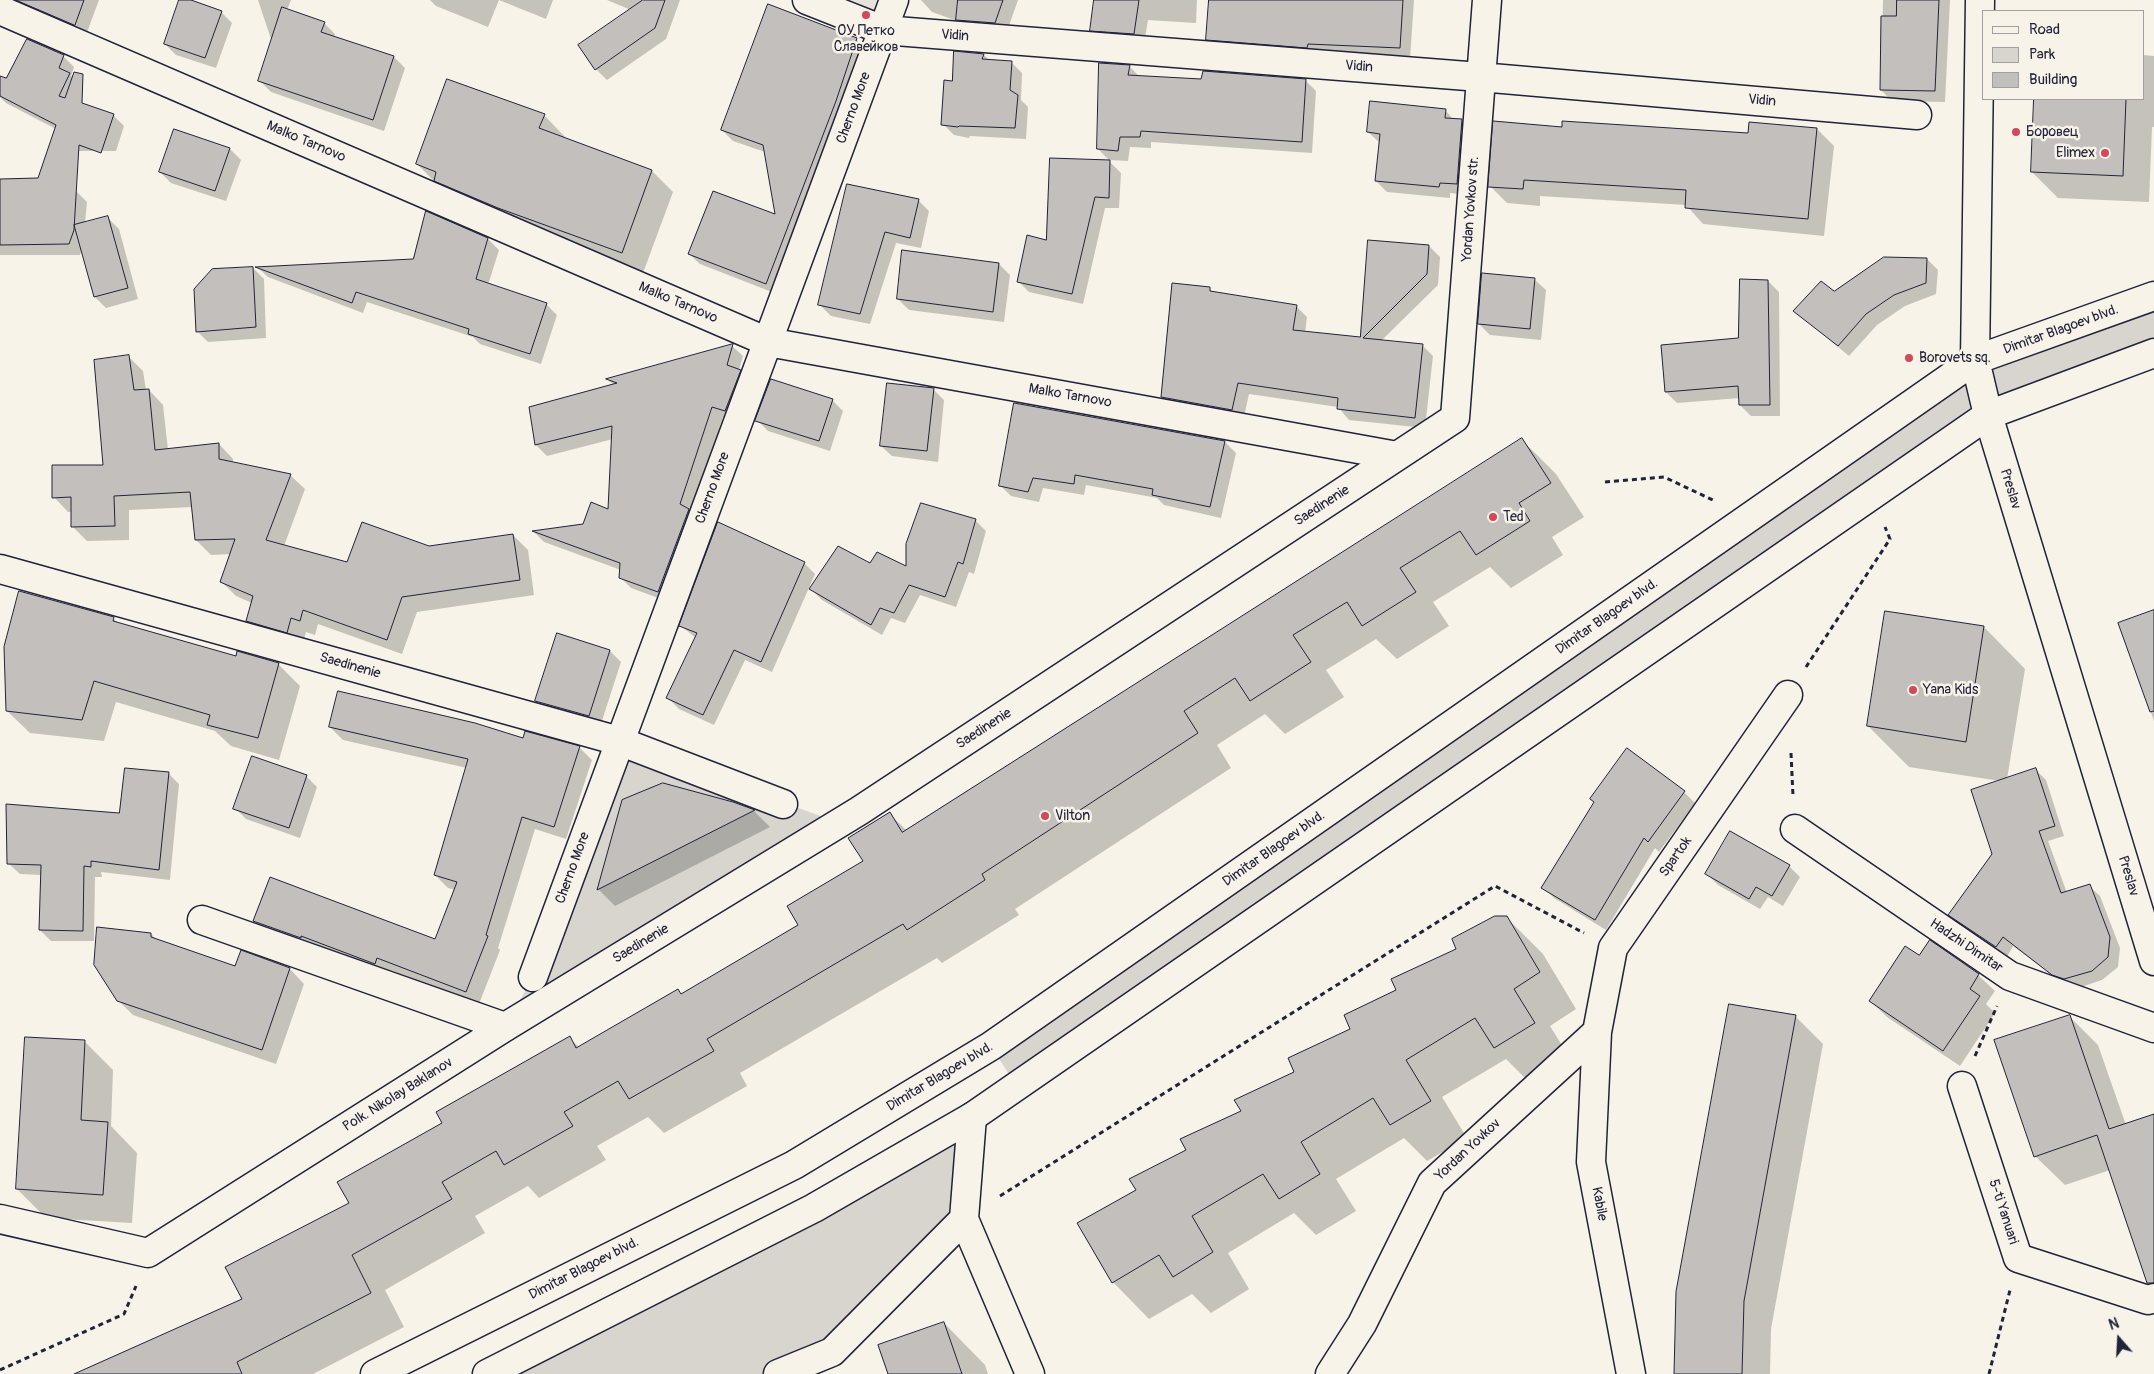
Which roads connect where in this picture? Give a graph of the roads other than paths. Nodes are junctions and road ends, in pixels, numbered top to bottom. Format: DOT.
graph roads {
  1 [pos="806,0"];
  2 [pos="894,0"];
  3 [pos="1487,0"];
  4 [pos="1980,0"];
  5 [pos="0,10"];
  6 [pos="882,30"];
  7 [pos="1480,77"];
  8 [pos="1916,115"];
  9 [pos="2154,296"];
  10 [pos="768,342"];
  11 [pos="2154,353"];
  12 [pos="1975,360"];
  13 [pos="1988,415"];
  14 [pos="1455,418"];
  15 [pos="1397,456"];
  16 [pos="0,569"];
  17 [pos="1788,695"];
  18 [pos="619,741"];
  19 [pos="782,804"];
  20 [pos="1795,829"];
  21 [pos="202,920"];
  22 [pos="2154,961"];
  23 [pos="533,977"];
  24 [pos="505,1027"];
  25 [pos="2154,1028"];
  26 [pos="1597,1032"];
  27 [pos="1962,1086"];
  28 [pos="972,1117"];
  29 [pos="0,1219"];
  30 [pos="964,1219"];
  31 [pos="2154,1298"];
  32 [pos="375,1374"];
  33 [pos="487,1374"];
  34 [pos="778,1374"];
  35 [pos="1030,1374"];
  36 [pos="1330,1374"];
  37 [pos="1631,1374"];
  1 -- 6 [label="street, Vidin"];
  2 -- 6 [label="street, Cherno More"];
  3 -- 7 [label="street, Yordan Yovkov str."];
  4 -- 12 [label="street, Preslav"];
  5 -- 10 [label="street, Malko Tarnovo"];
  6 -- 7 [label="street, Vidin"];
  6 -- 10 [label="street, Cherno More"];
  7 -- 8 [label="street, Vidin"];
  7 -- 14 [label="street, Yordan Yovkov str."];
  9 -- 12 [label="street, Dimitar Blagoev blvd."];
  10 -- 15 [label="street, Malko Tarnovo"];
  10 -- 18 [label="street, Cherno More"];
  11 -- 13 [label="street"];
  12 -- 13 [label="street, Preslav"];
  12 -- 32 [label="street, Dimitar Blagoev blvd."];
  13 -- 22 [label="street, Preslav"];
  13 -- 28 [label="street"];
  14 -- 15 [label="street, Saedinenie"];
  15 -- 24 [label="street, Saedinenie"];
  16 -- 18 [label="street, Saedinenie"];
  17 -- 26 [label="street, Spartok"];
  18 -- 19 [label="street, Saedinenie"];
  18 -- 23 [label="street, Cherno More"];
  20 -- 25 [label="street, Hadzhi Dimitar"];
  21 -- 24 [label="street"];
  24 -- 29 [label="street, Polk. Nikolay Baklanov"];
  26 -- 36 [label="street, Yordan Yovkov"];
  26 -- 37 [label="street, Kabile"];
  27 -- 31 [label="street, 5-ti Yanuari"];
  28 -- 30 [label="street"];
  28 -- 33 [label="street"];
  30 -- 34 [label="street"];
  30 -- 35 [label="street"];
}
